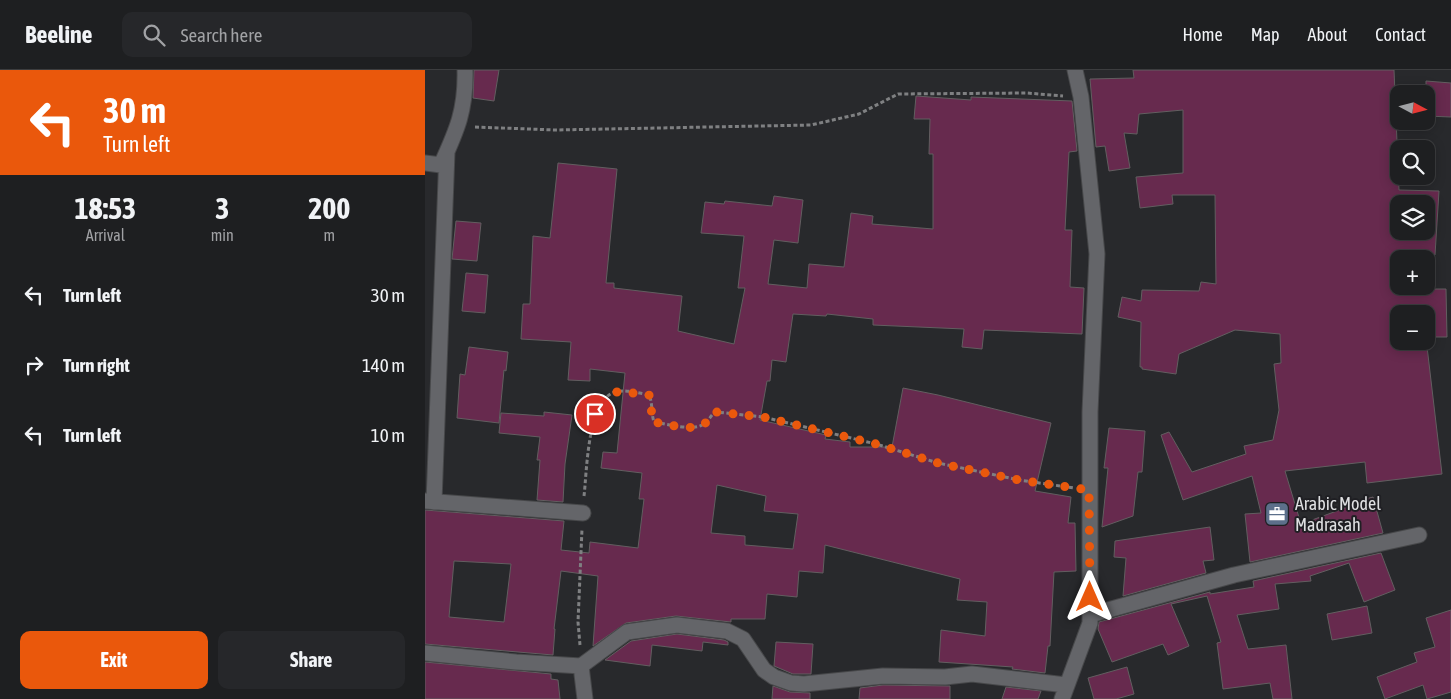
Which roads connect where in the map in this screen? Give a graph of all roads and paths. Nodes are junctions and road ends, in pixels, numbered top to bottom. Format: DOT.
graph roads {
  1 [pos="465,70"];
  2 [pos="1075,70"];
  3 [pos="1081,97"];
  4 [pos="459,126"];
  5 [pos="447,152"];
  6 [pos="425,163"];
  7 [pos="431,406"];
  8 [pos="1089,490"];
  9 [pos="429,501"];
  10 [pos="583,513"];
  11 [pos="1419,535"];
  12 [pos="1090,615"];
  13 [pos="425,653"];
  14 [pos="581,666"];
  15 [pos="1064,692"];
  16 [pos="585,699"];
  1 -- 4 [label="street"];
  2 -- 3 [label="street"];
  3 -- 4 [label="path"];
  3 -- 8 [label="street"];
  4 -- 5 [label="street"];
  5 -- 6 [label="street"];
  5 -- 7 [label="street"];
  7 -- 9 [label="street"];
  8 -- 10 [label="path"];
  8 -- 12 [label="street"];
  9 -- 10 [label="street"];
  10 -- 14 [label="path"];
  11 -- 12 [label="street"];
  12 -- 15 [label="street"];
  13 -- 14 [label="street"];
  14 -- 15 [label="street"];
  14 -- 16 [label="street"];
}
